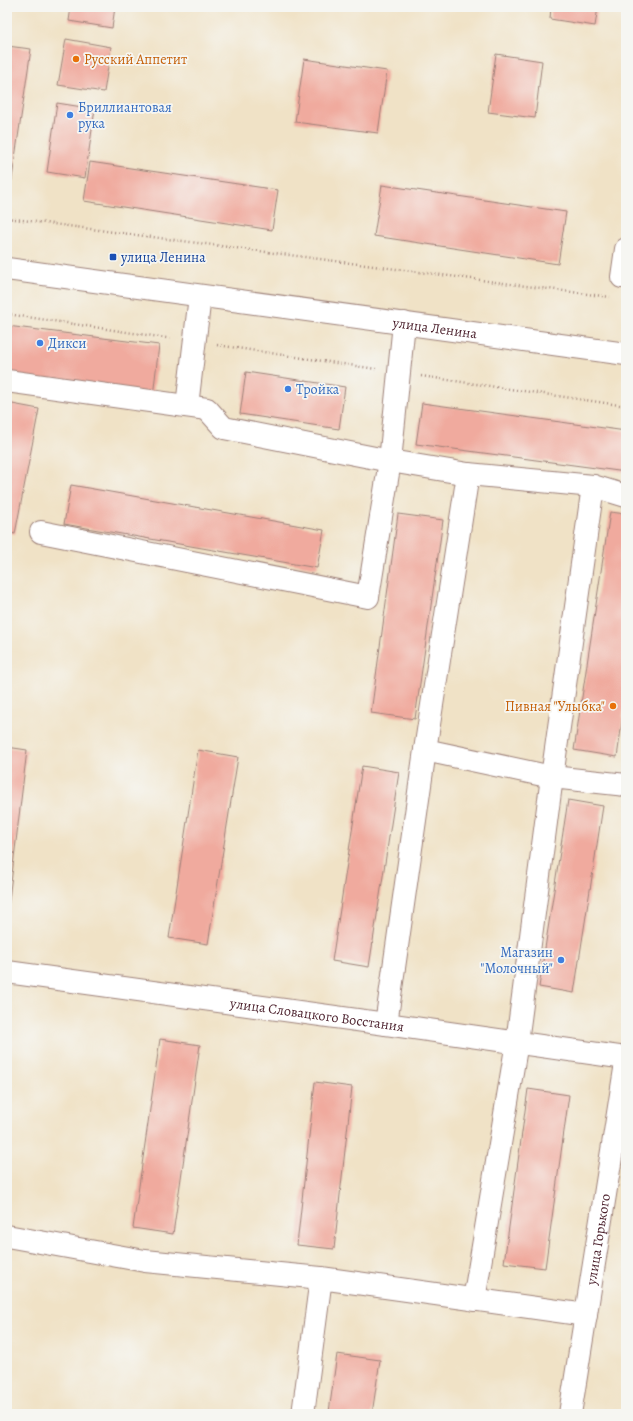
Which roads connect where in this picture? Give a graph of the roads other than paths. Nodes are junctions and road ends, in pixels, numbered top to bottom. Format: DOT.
graph roads {
  1 [pos="626,249"];
  2 [pos="7,270"];
  3 [pos="622,277"];
  4 [pos="200,296"];
  5 [pos="404,323"];
  6 [pos="626,354"];
  7 [pos="7,381"];
  8 [pos="187,406"];
  9 [pos="390,461"];
  10 [pos="468,474"];
  11 [pos="593,486"];
  12 [pos="626,496"];
  13 [pos="41,532"];
  14 [pos="425,750"];
  15 [pos="552,777"];
  16 [pos="626,785"];
  17 [pos="7,972"];
  18 [pos="386,1024"];
  19 [pos="517,1042"];
  20 [pos="626,1058"];
  21 [pos="626,1063"];
  22 [pos="7,1236"];
  23 [pos="321,1278"];
  24 [pos="474,1300"];
  25 [pos="586,1315"];
  26 [pos="303,1414"];
  27 [pos="570,1414"];
  1 -- 3 [label="street"];
  2 -- 4 [label="street, улица Ленина"];
  4 -- 5 [label="street, улица Ленина"];
  4 -- 8 [label="street"];
  5 -- 6 [label="street, улица Ленина"];
  5 -- 9 [label="street"];
  7 -- 8 [label="street"];
  8 -- 9 [label="street"];
  9 -- 10 [label="street"];
  9 -- 13 [label="street"];
  10 -- 11 [label="street"];
  10 -- 14 [label="street"];
  11 -- 12 [label="street"];
  11 -- 15 [label="street"];
  14 -- 15 [label="street"];
  14 -- 18 [label="street"];
  15 -- 16 [label="street"];
  15 -- 19 [label="street"];
  17 -- 18 [label="street, улица Словацкого Восстания"];
  18 -- 19 [label="street, улица Словацкого Восстания"];
  19 -- 20 [label="street, улица Словацкого Восстания"];
  19 -- 24 [label="street"];
  21 -- 25 [label="street, улица Горького"];
  22 -- 23 [label="street"];
  23 -- 24 [label="street"];
  23 -- 26 [label="street"];
  24 -- 25 [label="street"];
  25 -- 27 [label="street, улица Горького"];
}
